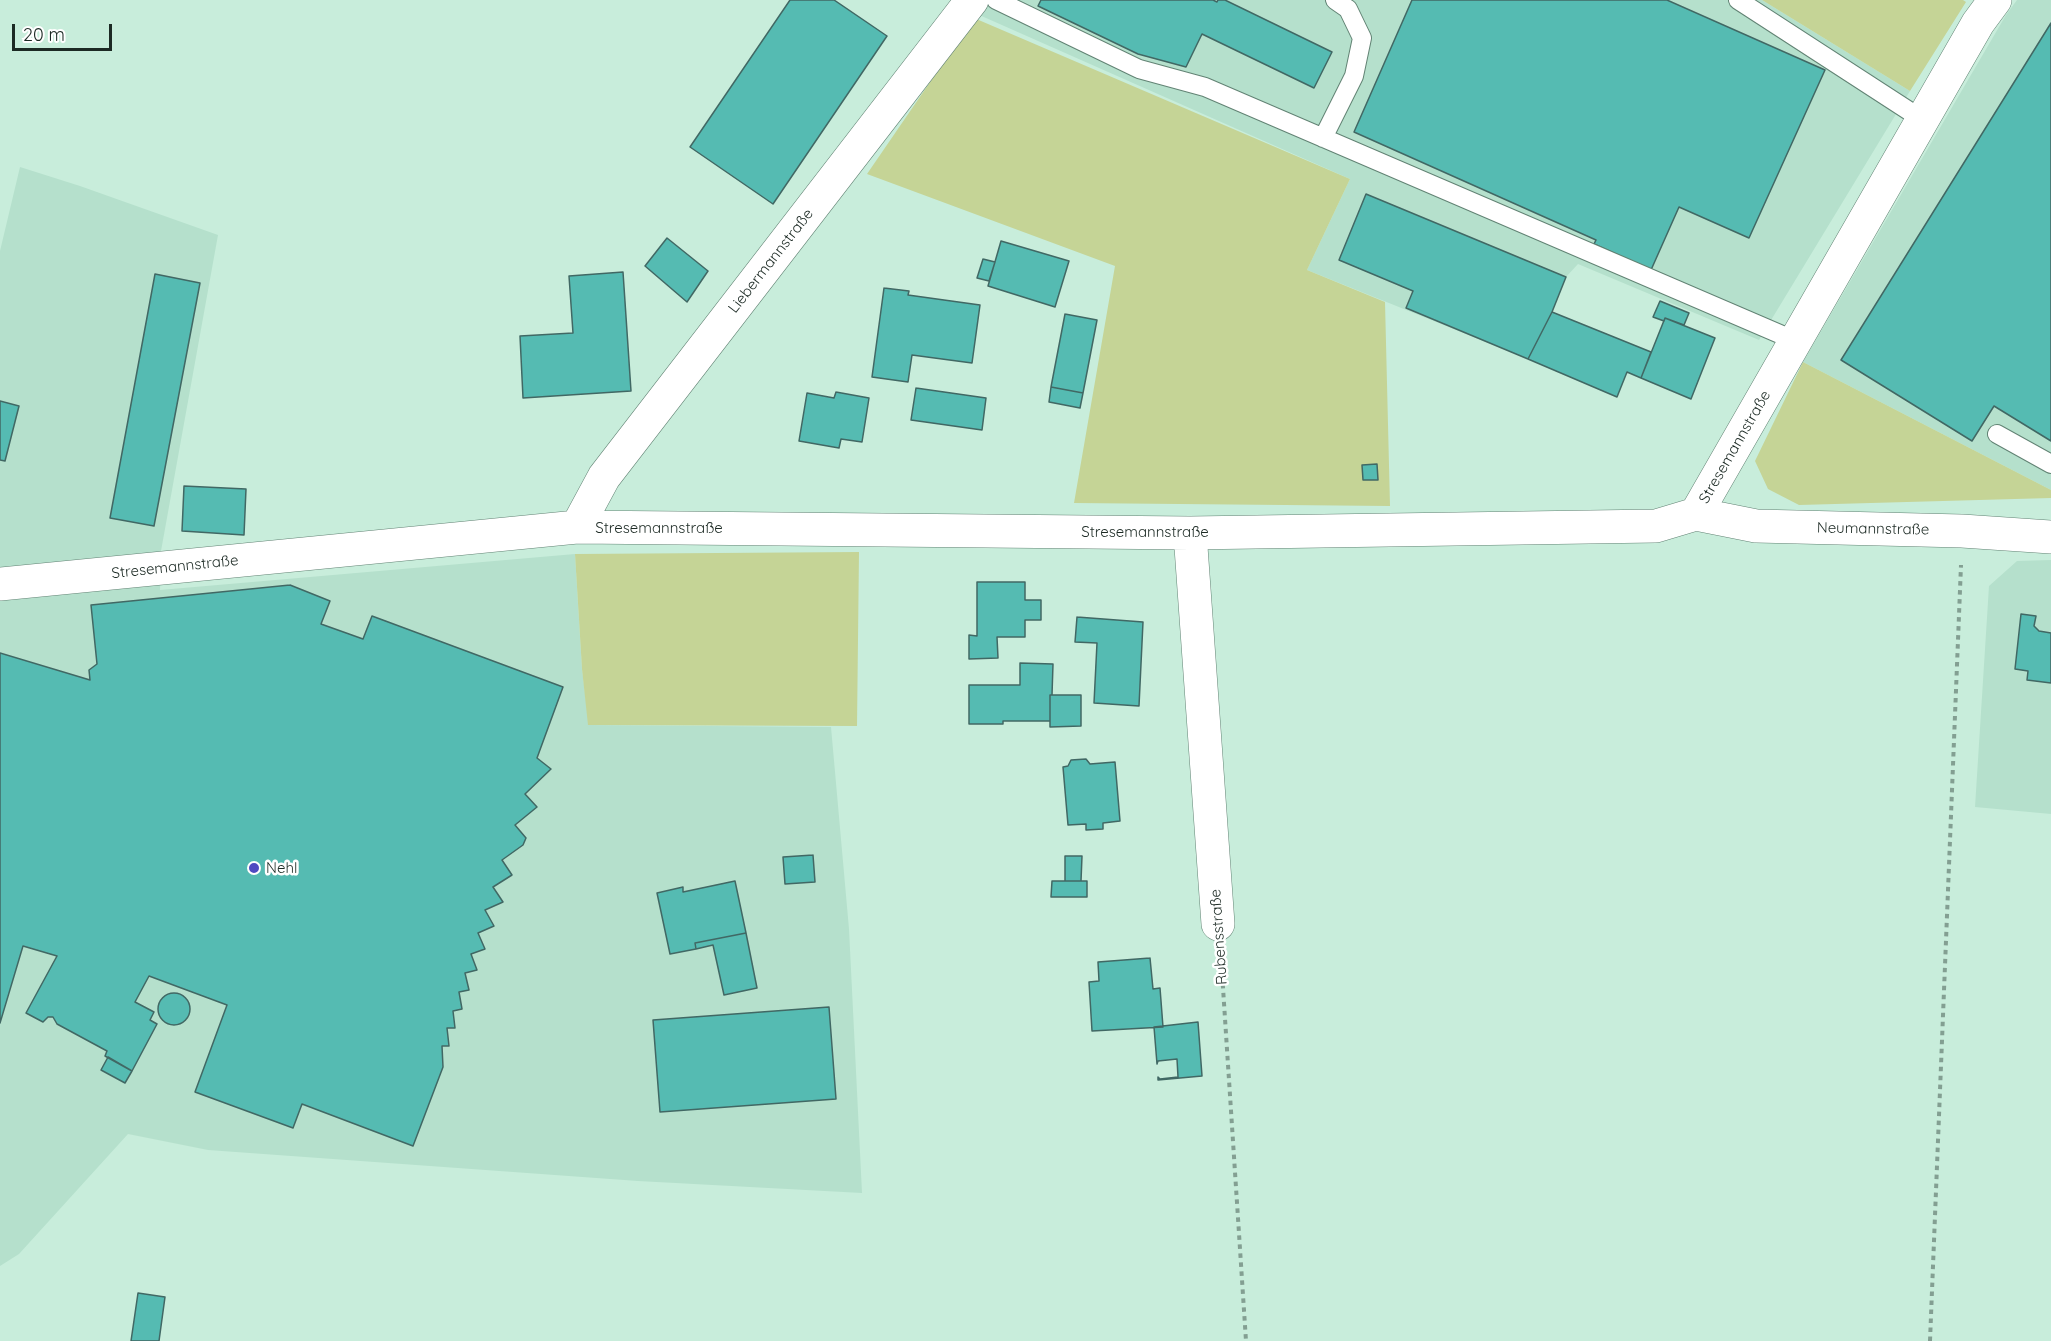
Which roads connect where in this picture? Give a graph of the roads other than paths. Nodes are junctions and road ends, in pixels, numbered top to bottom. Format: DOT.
graph roads {
  1 [pos="972,0"];
  2 [pos="996,0"];
  3 [pos="1335,0"];
  4 [pos="1738,0"];
  5 [pos="1995,0"];
  6 [pos="1923,120"];
  7 [pos="1323,138"];
  8 [pos="1796,341"];
  9 [pos="1997,434"];
  10 [pos="2051,464"];
  11 [pos="1696,514"];
  12 [pos="577,528"];
  13 [pos="1190,533"];
  14 [pos="2051,537"];
  15 [pos="0,584"];
  16 [pos="1218,924"];
  1 -- 12 [label="street, Liebermannstraße"];
  2 -- 7 [label="lane"];
  3 -- 7 [label="lane"];
  4 -- 6 [label="lane"];
  5 -- 6 [label="street, Stresemannstraße"];
  6 -- 8 [label="street, Stresemannstraße"];
  7 -- 8 [label="lane"];
  8 -- 11 [label="street, Stresemannstraße"];
  9 -- 10 [label="lane"];
  11 -- 13 [label="street, Stresemannstraße"];
  11 -- 14 [label="street, Neumannstraße"];
  12 -- 13 [label="street, Stresemannstraße"];
  12 -- 15 [label="street, Stresemannstraße"];
  13 -- 16 [label="street, Rubensstraße"];
}
